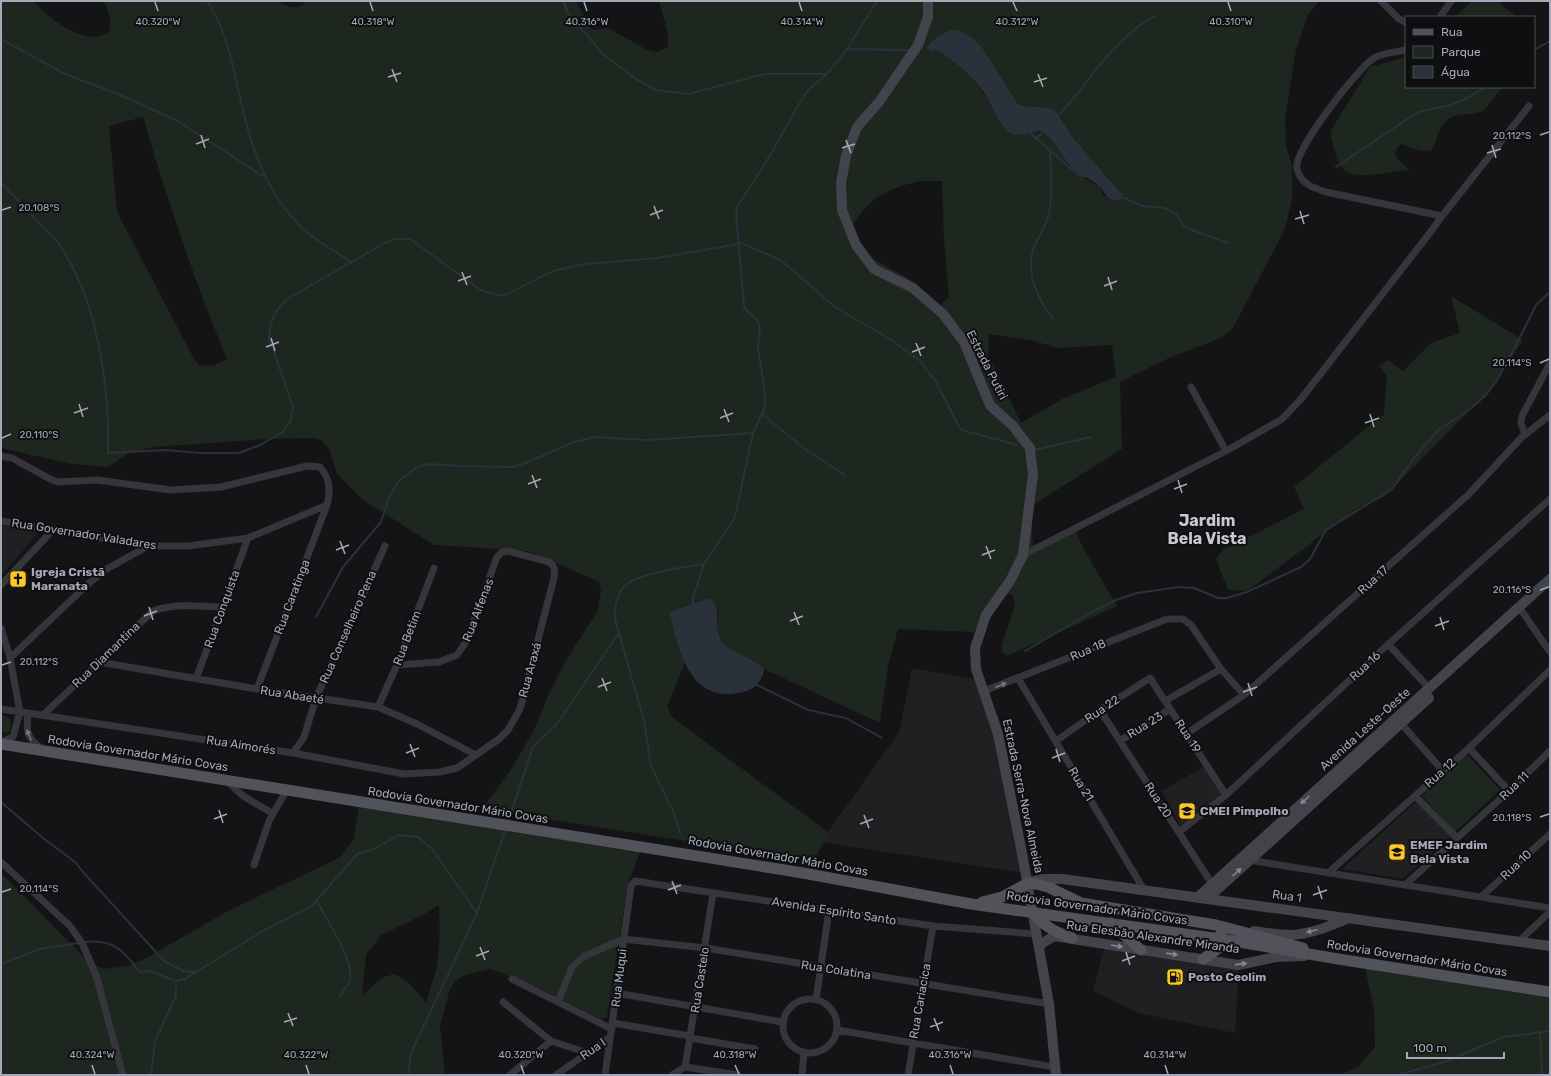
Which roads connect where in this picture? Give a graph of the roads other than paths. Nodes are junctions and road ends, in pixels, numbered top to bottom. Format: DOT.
graph roads {
  1 [pos="928,1"];
  2 [pos="1381,1"];
  3 [pos="1451,1"];
  4 [pos="1441,16"];
  5 [pos="1405,22"];
  6 [pos="1405,50"];
  7 [pos="1530,106"];
  8 [pos="1442,216"];
  9 [pos="1550,363"];
  10 [pos="1191,387"];
  11 [pos="1550,415"];
  12 [pos="1525,435"];
  13 [pos="1226,451"];
  14 [pos="1,456"];
  15 [pos="1550,499"];
  16 [pos="327,505"];
  17 [pos="1,521"];
  18 [pos="52,531"];
  19 [pos="248,538"];
  20 [pos="148,546"];
  21 [pos="385,546"];
  22 [pos="1023,555"];
  23 [pos="434,568"];
  24 [pos="554,568"];
  25 [pos="1550,579"];
  26 [pos="1,585"];
  27 [pos="1550,587"];
  28 [pos="222,607"];
  29 [pos="1521,609"];
  30 [pos="1,628"];
  31 [pos="1388,644"];
  32 [pos="1550,652"];
  33 [pos="10,658"];
  34 [pos="99,662"];
  35 [pos="397,665"];
  36 [pos="1221,669"];
  37 [pos="1550,670"];
  38 [pos="1018,678"];
  39 [pos="1150,678"];
  40 [pos="196,679"];
  41 [pos="1429,688"];
  42 [pos="258,690"];
  43 [pos="984,691"];
  44 [pos="1244,695"];
  45 [pos="316,698"];
  46 [pos="1165,701"];
  47 [pos="378,707"];
  48 [pos="1,709"];
  49 [pos="1100,710"];
  50 [pos="1170,710"];
  51 [pos="24,713"];
  52 [pos="43,715"];
  53 [pos="1399,721"];
  54 [pos="1186,734"];
  55 [pos="1056,741"];
  56 [pos="1120,741"];
  57 [pos="1,743"];
  58 [pos="1469,748"];
  59 [pos="43,751"];
  60 [pos="1550,751"];
  61 [pos="293,753"];
  62 [pos="476,755"];
  63 [pos="1443,771"];
  64 [pos="226,781"];
  65 [pos="286,791"];
  66 [pos="1509,791"];
  67 [pos="1226,795"];
  68 [pos="1415,796"];
  69 [pos="272,813"];
  70 [pos="1179,832"];
  71 [pos="1550,834"];
  72 [pos="1458,838"];
  73 [pos="1246,858"];
  74 [pos="1,862"];
  75 [pos="254,865"];
  76 [pos="1328,873"];
  77 [pos="1067,880"];
  78 [pos="633,882"];
  79 [pos="1028,883"];
  80 [pos="1405,885"];
  81 [pos="1214,887"];
  82 [pos="1144,890"];
  83 [pos="713,894"];
  84 [pos="1482,896"];
  85 [pos="1065,897"];
  86 [pos="1203,898"];
  87 [pos="971,904"];
  88 [pos="1550,908"];
  89 [pos="828,910"];
  90 [pos="1032,911"];
  91 [pos="1550,912"];
  92 [pos="1349,918"];
  93 [pos="1111,922"];
  94 [pos="1216,925"];
  95 [pos="933,926"];
  96 [pos="1237,930"];
  97 [pos="1036,934"];
  98 [pos="1054,936"];
  99 [pos="1072,938"];
  100 [pos="624,939"];
  101 [pos="1221,939"];
  102 [pos="1518,942"];
  103 [pos="1550,946"];
  104 [pos="706,948"];
  105 [pos="1038,949"];
  106 [pos="1141,950"];
  107 [pos="1320,956"];
  108 [pos="1203,959"];
  109 [pos="1338,959"];
  110 [pos="820,967"];
  111 [pos="512,979"];
  112 [pos="923,984"];
  113 [pos="1550,992"];
  114 [pos="616,993"];
  115 [pos="816,1000"];
  116 [pos="503,1002"];
  117 [pos="558,1002"];
  118 [pos="1049,1004"];
  119 [pos="696,1007"];
  120 [pos="782,1022"];
  121 [pos="613,1026"];
  122 [pos="837,1030"];
  123 [pos="610,1037"];
  124 [pos="690,1037"];
  125 [pos="551,1041"];
  126 [pos="913,1042"];
  127 [pos="755,1049"];
  128 [pos="804,1052"];
  129 [pos="588,1053"];
  130 [pos="685,1067"];
  131 [pos="1055,1071"];
  132 [pos="726,1074"];
  133 [pos="123,1075"];
  134 [pos="510,1075"];
  135 [pos="556,1075"];
  136 [pos="605,1075"];
  137 [pos="672,1075"];
  138 [pos="738,1075"];
  139 [pos="802,1075"];
  140 [pos="908,1075"];
  1 -- 22 [label="street, Estrada Putiri"];
  2 -- 5 [label="street"];
  3 -- 4 [label="street"];
  6 -- 8 [label="street"];
  7 -- 8 [label="street"];
  8 -- 13 [label="street"];
  9 -- 12 [label="street"];
  10 -- 13 [label="street"];
  11 -- 12 [label="street, Rua 17"];
  12 -- 44 [label="street, Rua 17"];
  13 -- 22 [label="street"];
  14 -- 16 [label="street, Rua Caratinga"];
  15 -- 31 [label="street, Rua 16"];
  16 -- 19 [label="street, Rua Governador Valadares"];
  16 -- 42 [label="street, Rua Caratinga"];
  17 -- 18 [label="street, Rua Governador Valadares"];
  18 -- 20 [label="street, Rua Governador Valadares"];
  18 -- 26 [label="street"];
  19 -- 20 [label="street, Rua Governador Valadares"];
  19 -- 28 [label="street, Rua Conquista"];
  20 -- 33 [label="street"];
  21 -- 45 [label="street, Rua Conselheiro Pena"];
  22 -- 43 [label="street, Estrada Putiri"];
  23 -- 35 [label="street, Rua Betim"];
  24 -- 35 [label="street, Rua Alfenas"];
  24 -- 62 [label="street, Rua Araxá"];
  25 -- 29 [label="street, Avenida Leste-Oeste"];
  27 -- 29 [label="street, Avenida Leste-Oeste"];
  28 -- 34 [label="street, Rua Diamantina"];
  28 -- 40 [label="street, Rua Conquista"];
  29 -- 32 [label="street"];
  29 -- 41 [label="street, Avenida Leste-Oeste"];
  29 -- 53 [label="street, Avenida Leste-Oeste"];
  30 -- 33 [label="street"];
  31 -- 41 [label="street"];
  31 -- 67 [label="street, Rua 16"];
  33 -- 51 [label="street"];
  34 -- 40 [label="street, Rua Abaeté"];
  34 -- 52 [label="street, Rua Diamantina"];
  35 -- 47 [label="street, Rua Betim"];
  36 -- 38 [label="street, Rua 18"];
  36 -- 44 [label="street"];
  36 -- 46 [label="street"];
  37 -- 58 [label="street, Rua 12"];
  43 -- 38 [label="street, Rua 18, one-way"];
  38 -- 55 [label="street, Rua 21"];
  39 -- 46 [label="street, Rua 19"];
  39 -- 49 [label="street, Rua 22"];
  40 -- 42 [label="street, Rua Abaeté"];
  41 -- 53 [label="street, Avenida Leste-Oeste"];
  42 -- 45 [label="street, Rua Abaeté"];
  43 -- 79 [label="street, Estrada Serra-Nova Almeida"];
  44 -- 54 [label="street, Rua 17"];
  45 -- 47 [label="street, Rua Abaeté"];
  45 -- 61 [label="street, Rua Conselheiro Pena"];
  46 -- 50 [label="street, Rua 19"];
  47 -- 62 [label="street, Rua Abaeté"];
  48 -- 51 [label="street, Rua Aimorés"];
  49 -- 55 [label="street, Rua 22"];
  49 -- 56 [label="street, Rua 20"];
  50 -- 54 [label="street, Rua 19"];
  50 -- 56 [label="street, Rua 23"];
  51 -- 52 [label="street, Rua Aimorés"];
  51 -- 57 [label="street"];
  59 -- 51 [label="street, one-way"];
  52 -- 61 [label="street, Rua Aimorés"];
  53 -- 63 [label="street"];
  53 -- 73 [label="street, Avenida Leste-Oeste"];
  54 -- 67 [label="street, Rua 19"];
  55 -- 82 [label="street, Rua 21"];
  56 -- 70 [label="street, Rua 20"];
  57 -- 59 [label="main road, Rodovia Governador Mário Covas"];
  58 -- 63 [label="street, Rua 12"];
  58 -- 66 [label="street"];
  59 -- 64 [label="main road, Rodovia Governador Mário Covas"];
  60 -- 66 [label="street, Rua 11"];
  61 -- 62 [label="street, Rua Aimorés"];
  63 -- 68 [label="street, Rua 12"];
  64 -- 65 [label="main road, Rodovia Governador Mário Covas"];
  64 -- 69 [label="street"];
  65 -- 69 [label="street"];
  65 -- 87 [label="main road, Rodovia Governador Mário Covas"];
  66 -- 72 [label="street, Rua 11"];
  67 -- 70 [label="street, Rua 16"];
  68 -- 72 [label="street"];
  68 -- 76 [label="street, Rua 12"];
  69 -- 75 [label="street"];
  70 -- 81 [label="street, Rua 20"];
  71 -- 84 [label="street, Rua 10"];
  72 -- 80 [label="street, Rua 11"];
  73 -- 76 [label="street"];
  73 -- 81 [label="street, Avenida Leste-Oeste"];
  74 -- 133 [label="street"];
  76 -- 80 [label="street"];
  77 -- 79 [label="street, Rua 1"];
  77 -- 82 [label="street, Rua 1"];
  77 -- 85 [label="street"];
  78 -- 83 [label="street, Avenida Espírito Santo"];
  78 -- 100 [label="street, Rua Muqui"];
  79 -- 85 [label="main road"];
  79 -- 87 [label="main road"];
  79 -- 90 [label="street"];
  80 -- 84 [label="street"];
  81 -- 86 [label="street, Avenida Leste-Oeste"];
  82 -- 86 [label="street, Rua 1"];
  83 -- 89 [label="street, Avenida Espírito Santo"];
  83 -- 104 [label="street, Rua Castelo"];
  84 -- 88 [label="street"];
  85 -- 94 [label="main road"];
  86 -- 92 [label="street, Rua 1"];
  87 -- 90 [label="main road, Rodovia Governador Mário Covas"];
  89 -- 95 [label="street, Avenida Espírito Santo"];
  89 -- 110 [label="street"];
  90 -- 93 [label="main road, Rodovia Governador Mário Covas"];
  90 -- 97 [label="street"];
  90 -- 99 [label="main road"];
  91 -- 102 [label="street"];
  92 -- 96 [label="street, one-way"];
  92 -- 102 [label="street, Rua 1"];
  93 -- 101 [label="main road, Rodovia Governador Mário Covas"];
  93 -- 106 [label="main road"];
  94 -- 96 [label="main road"];
  94 -- 101 [label="main road"];
  95 -- 97 [label="street, Avenida Espírito Santo"];
  95 -- 112 [label="street, Rua Cariacica"];
  96 -- 109 [label="main road"];
  97 -- 98 [label="street, Rua Elesbão Alexandre Miranda"];
  97 -- 105 [label="street"];
  98 -- 99 [label="street, Rua Elesbão Alexandre Miranda"];
  98 -- 105 [label="street, Rua Elesbão Alexandre Miranda"];
  99 -- 106 [label="street, Rua Elesbão Alexandre Miranda, one-way"];
  100 -- 104 [label="street, Rua Colatina"];
  100 -- 114 [label="street, Rua Muqui"];
  100 -- 117 [label="street"];
  101 -- 107 [label="main road, Rodovia Governador Mário Covas"];
  101 -- 108 [label="main road"];
  102 -- 103 [label="street, Rua 1"];
  104 -- 110 [label="street, Rua Colatina"];
  104 -- 119 [label="street, Rua Castelo"];
  105 -- 118 [label="street"];
  106 -- 108 [label="street, Rua Elesbão Alexandre Miranda, one-way"];
  108 -- 107 [label="street, Rua Elesbão Alexandre Miranda, one-way"];
  107 -- 109 [label="main road, Rodovia Governador Mário Covas"];
  109 -- 113 [label="main road, Rodovia Governador Mário Covas"];
  110 -- 112 [label="street, Rua Colatina"];
  110 -- 115 [label="street"];
  111 -- 117 [label="street"];
  112 -- 118 [label="street, Rua Colatina"];
  112 -- 126 [label="street, Rua Cariacica"];
  114 -- 119 [label="street"];
  114 -- 121 [label="street, Rua Muqui"];
  115 -- 120 [label="street"];
  115 -- 122 [label="street"];
  116 -- 125 [label="street"];
  117 -- 121 [label="street"];
  118 -- 131 [label="street"];
  119 -- 120 [label="street"];
  119 -- 124 [label="street, Rua Castelo"];
  120 -- 128 [label="street"];
  121 -- 123 [label="street, Rua Muqui"];
  121 -- 124 [label="street"];
  122 -- 126 [label="street"];
  122 -- 128 [label="street"];
  123 -- 129 [label="street, Rua I"];
  123 -- 136 [label="street, Rua Muqui"];
  124 -- 127 [label="street"];
  124 -- 130 [label="street, Rua Castelo"];
  125 -- 129 [label="street"];
  125 -- 134 [label="street"];
  126 -- 131 [label="street"];
  126 -- 140 [label="street, Rua Cariacica"];
  128 -- 139 [label="street"];
  129 -- 135 [label="street, Rua I"];
  130 -- 132 [label="street"];
  130 -- 137 [label="street"];
  132 -- 138 [label="street"];
}
